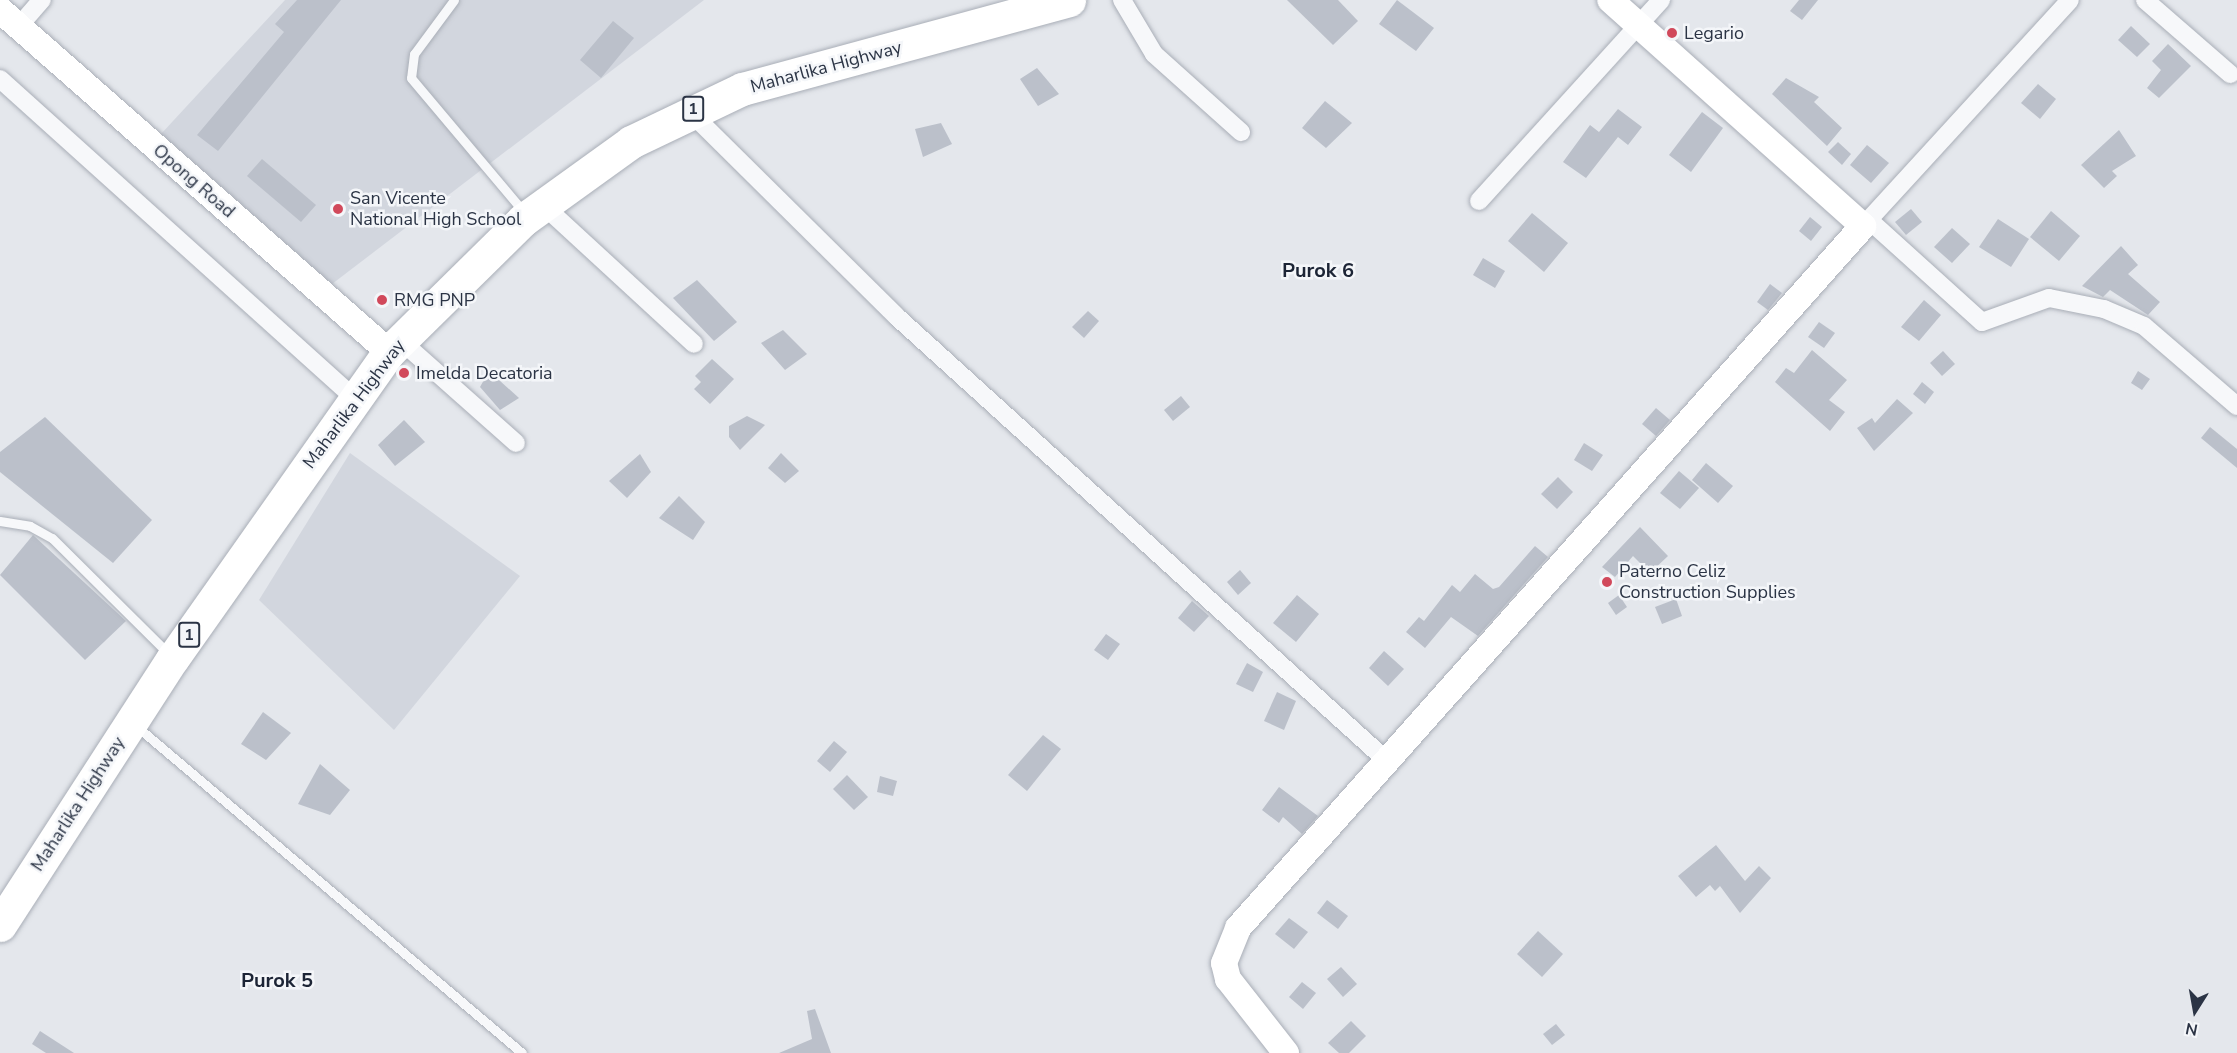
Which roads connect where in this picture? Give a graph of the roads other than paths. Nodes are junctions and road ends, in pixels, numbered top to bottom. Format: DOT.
graph roads {
  1 [pos="42,0"];
  2 [pos="453,0"];
  3 [pos="1069,0"];
  4 [pos="1122,0"];
  5 [pos="1610,0"];
  6 [pos="1661,0"];
  7 [pos="2070,0"];
  8 [pos="2145,0"];
  9 [pos="10,18"];
  10 [pos="1639,25"];
  11 [pos="2230,74"];
  12 [pos="0,79"];
  13 [pos="689,111"];
  14 [pos="1241,132"];
  15 [pos="1479,201"];
  16 [pos="536,211"];
  17 [pos="1866,223"];
  18 [pos="694,344"];
  19 [pos="394,346"];
  20 [pos="356,399"];
  21 [pos="2237,406"];
  22 [pos="516,443"];
  23 [pos="0,521"];
  24 [pos="172,658"];
  25 [pos="131,721"];
  26 [pos="1388,762"];
  27 [pos="0,925"];
  28 [pos="522,1053"];
  29 [pos="1286,1053"];
  1 -- 9 [label="street"];
  2 -- 16 [label="lane"];
  3 -- 13 [label="highway, Maharlika Highway / 1"];
  4 -- 14 [label="street"];
  5 -- 10 [label="street"];
  6 -- 10 [label="street"];
  7 -- 17 [label="street"];
  8 -- 11 [label="street"];
  9 -- 19 [label="street, Opong Road"];
  10 -- 15 [label="street"];
  10 -- 17 [label="street"];
  12 -- 20 [label="street"];
  13 -- 16 [label="highway, Maharlika Highway / 1"];
  13 -- 26 [label="street"];
  16 -- 18 [label="street"];
  16 -- 19 [label="highway, Maharlika Highway / 1"];
  17 -- 21 [label="street"];
  17 -- 26 [label="street"];
  19 -- 20 [label="highway, Maharlika Highway / 1"];
  19 -- 22 [label="street"];
  20 -- 24 [label="highway, Maharlika Highway / 1"];
  23 -- 24 [label="lane"];
  24 -- 25 [label="highway, Maharlika Highway / 1"];
  25 -- 27 [label="highway, Maharlika Highway / 1"];
  25 -- 28 [label="lane"];
  26 -- 29 [label="street"];
}
